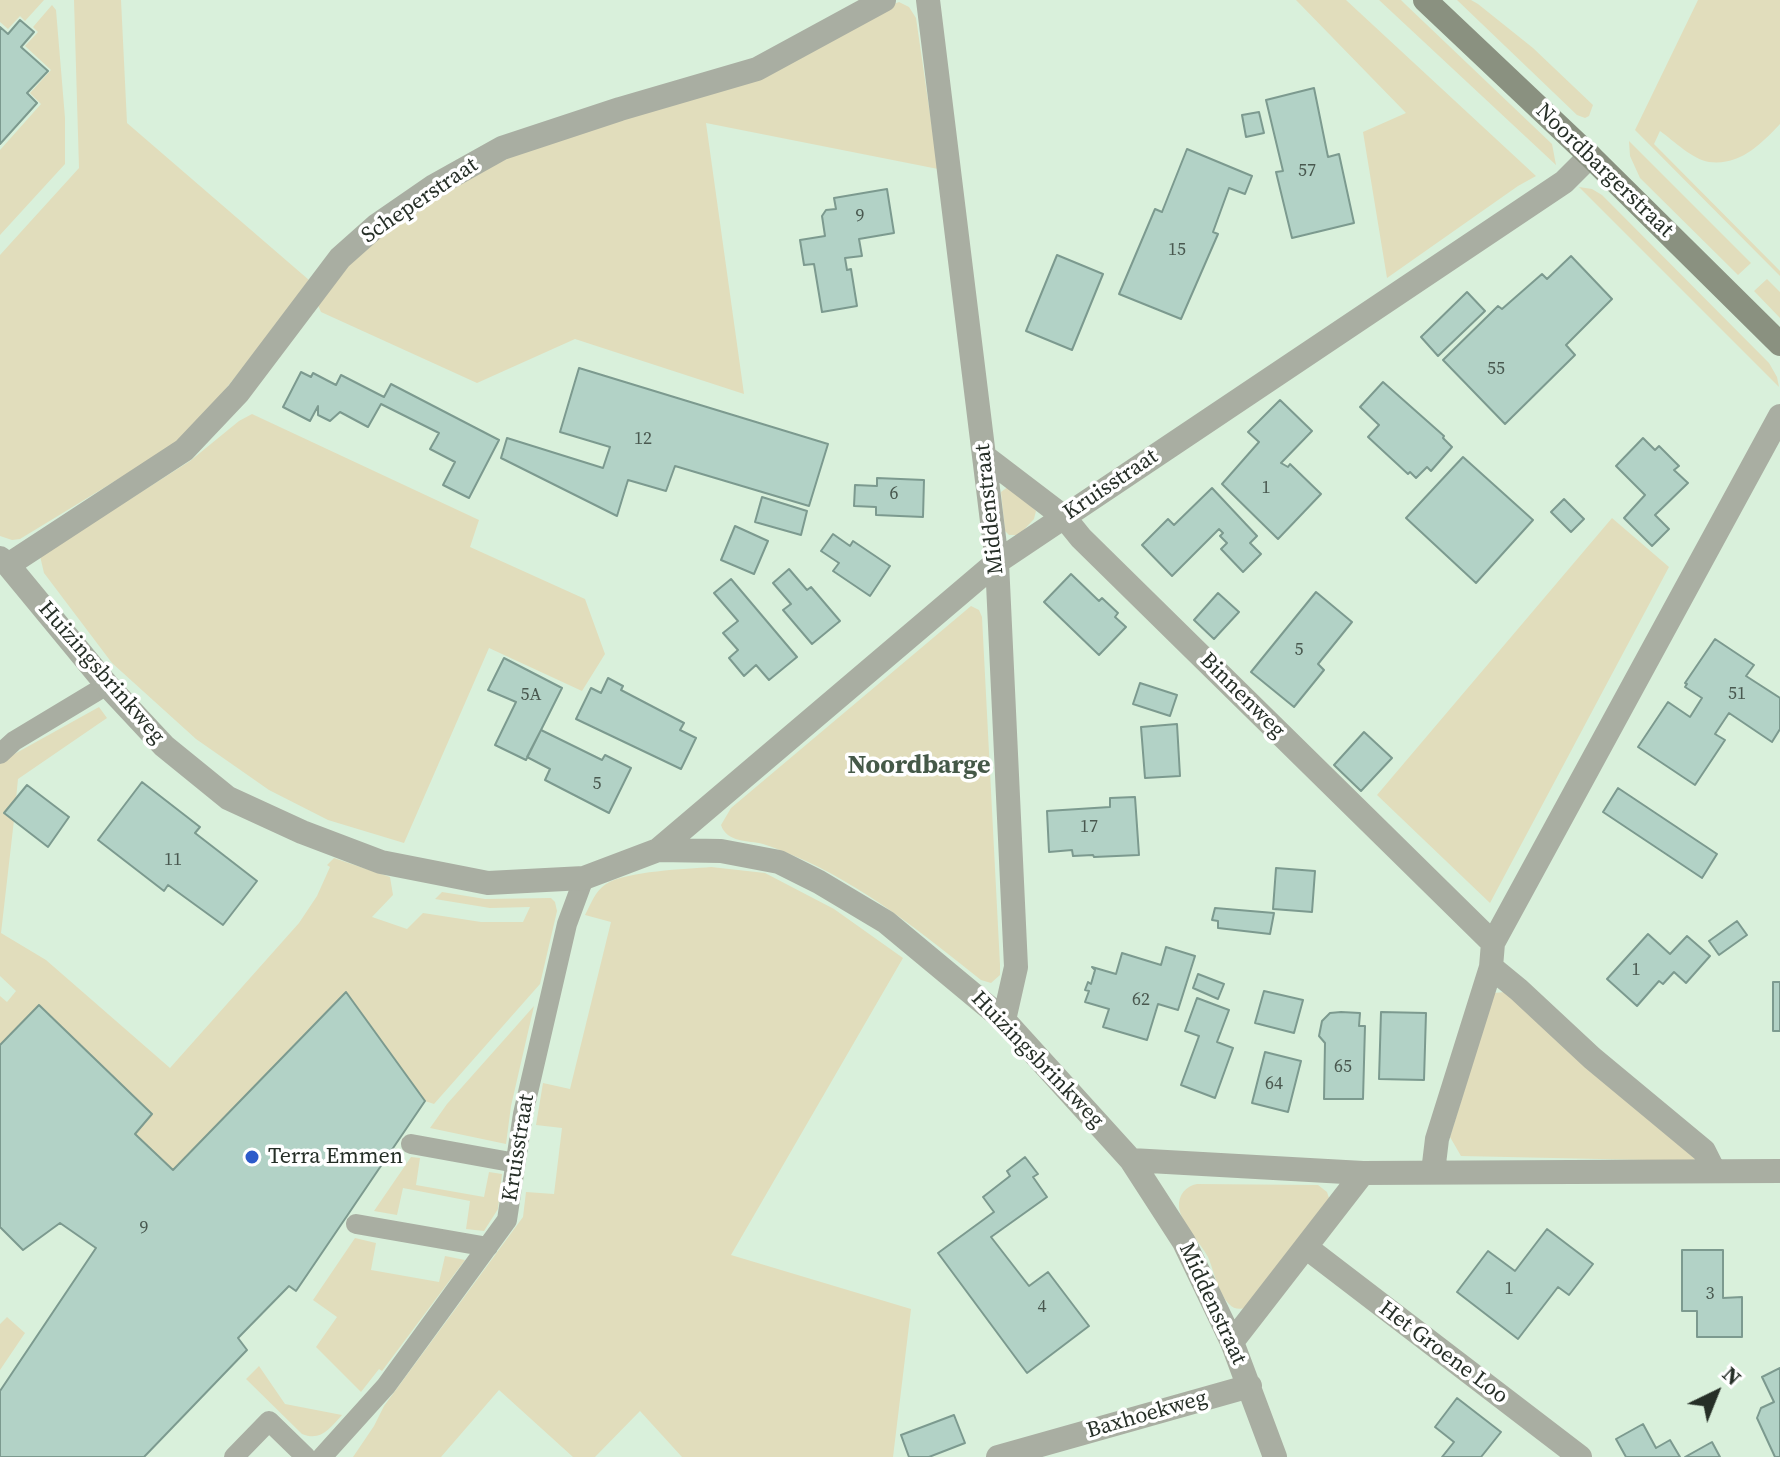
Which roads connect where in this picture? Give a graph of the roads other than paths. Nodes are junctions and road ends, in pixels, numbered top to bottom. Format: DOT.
graph roads {
  1 [pos="884,0"];
  2 [pos="928,0"];
  3 [pos="1425,0"];
  4 [pos="1590,156"];
  5 [pos="1780,344"];
  6 [pos="1780,416"];
  7 [pos="984,456"];
  8 [pos="1064,517"];
  9 [pos="4,562"];
  10 [pos="997,562"];
  11 [pos="107,685"];
  12 [pos="0,754"];
  13 [pos="658,850"];
  14 [pos="584,878"];
  15 [pos="1492,955"];
  16 [pos="1004,1020"];
  17 [pos="411,1144"];
  18 [pos="1131,1160"];
  19 [pos="516,1163"];
  20 [pos="1714,1171"];
  21 [pos="1780,1171"];
  22 [pos="1433,1172"];
  23 [pos="1363,1173"];
  24 [pos="356,1224"];
  25 [pos="488,1247"];
  26 [pos="1307,1248"];
  27 [pos="1232,1342"];
  28 [pos="1250,1386"];
  29 [pos="234,1457"];
  30 [pos="306,1457"];
  31 [pos="322,1457"];
  32 [pos="998,1457"];
  33 [pos="1275,1457"];
  34 [pos="1580,1457"];
  1 -- 9 [label="street, Scheperstraat"];
  2 -- 7 [label="street, Middenstraat"];
  3 -- 4 [label="street, Noordbargerstraat"];
  4 -- 5 [label="street, Noordbargerstraat"];
  4 -- 8 [label="street, Kruisstraat"];
  6 -- 15 [label="street"];
  7 -- 8 [label="street, Binnenweg"];
  7 -- 10 [label="street, Middenstraat"];
  8 -- 10 [label="street, Kruisstraat"];
  8 -- 15 [label="street, Binnenweg"];
  9 -- 11 [label="street, Huizingsbrinkweg"];
  10 -- 13 [label="street, Kruisstraat"];
  10 -- 16 [label="street, Middenstraat"];
  11 -- 12 [label="lane"];
  11 -- 14 [label="street, Huizingsbrinkweg"];
  13 -- 14 [label="street, Huizingsbrinkweg"];
  13 -- 16 [label="street, Huizingsbrinkweg"];
  14 -- 19 [label="lane, Kruisstraat"];
  15 -- 20 [label="street, Binnenweg"];
  15 -- 22 [label="street"];
  16 -- 18 [label="street, Huizingsbrinkweg"];
  17 -- 19 [label="lane"];
  18 -- 23 [label="street"];
  18 -- 27 [label="street, Middenstraat"];
  19 -- 25 [label="lane, Kruisstraat"];
  20 -- 21 [label="street"];
  20 -- 22 [label="street"];
  22 -- 23 [label="street"];
  23 -- 26 [label="street"];
  24 -- 25 [label="lane"];
  25 -- 31 [label="lane, Kruisstraat"];
  26 -- 27 [label="street"];
  26 -- 34 [label="street, Het Groene Loo"];
  27 -- 28 [label="street, Middenstraat"];
  28 -- 32 [label="street, Baxhoekweg"];
  28 -- 33 [label="street, Middenstraat"];
  29 -- 30 [label="lane"];
}
